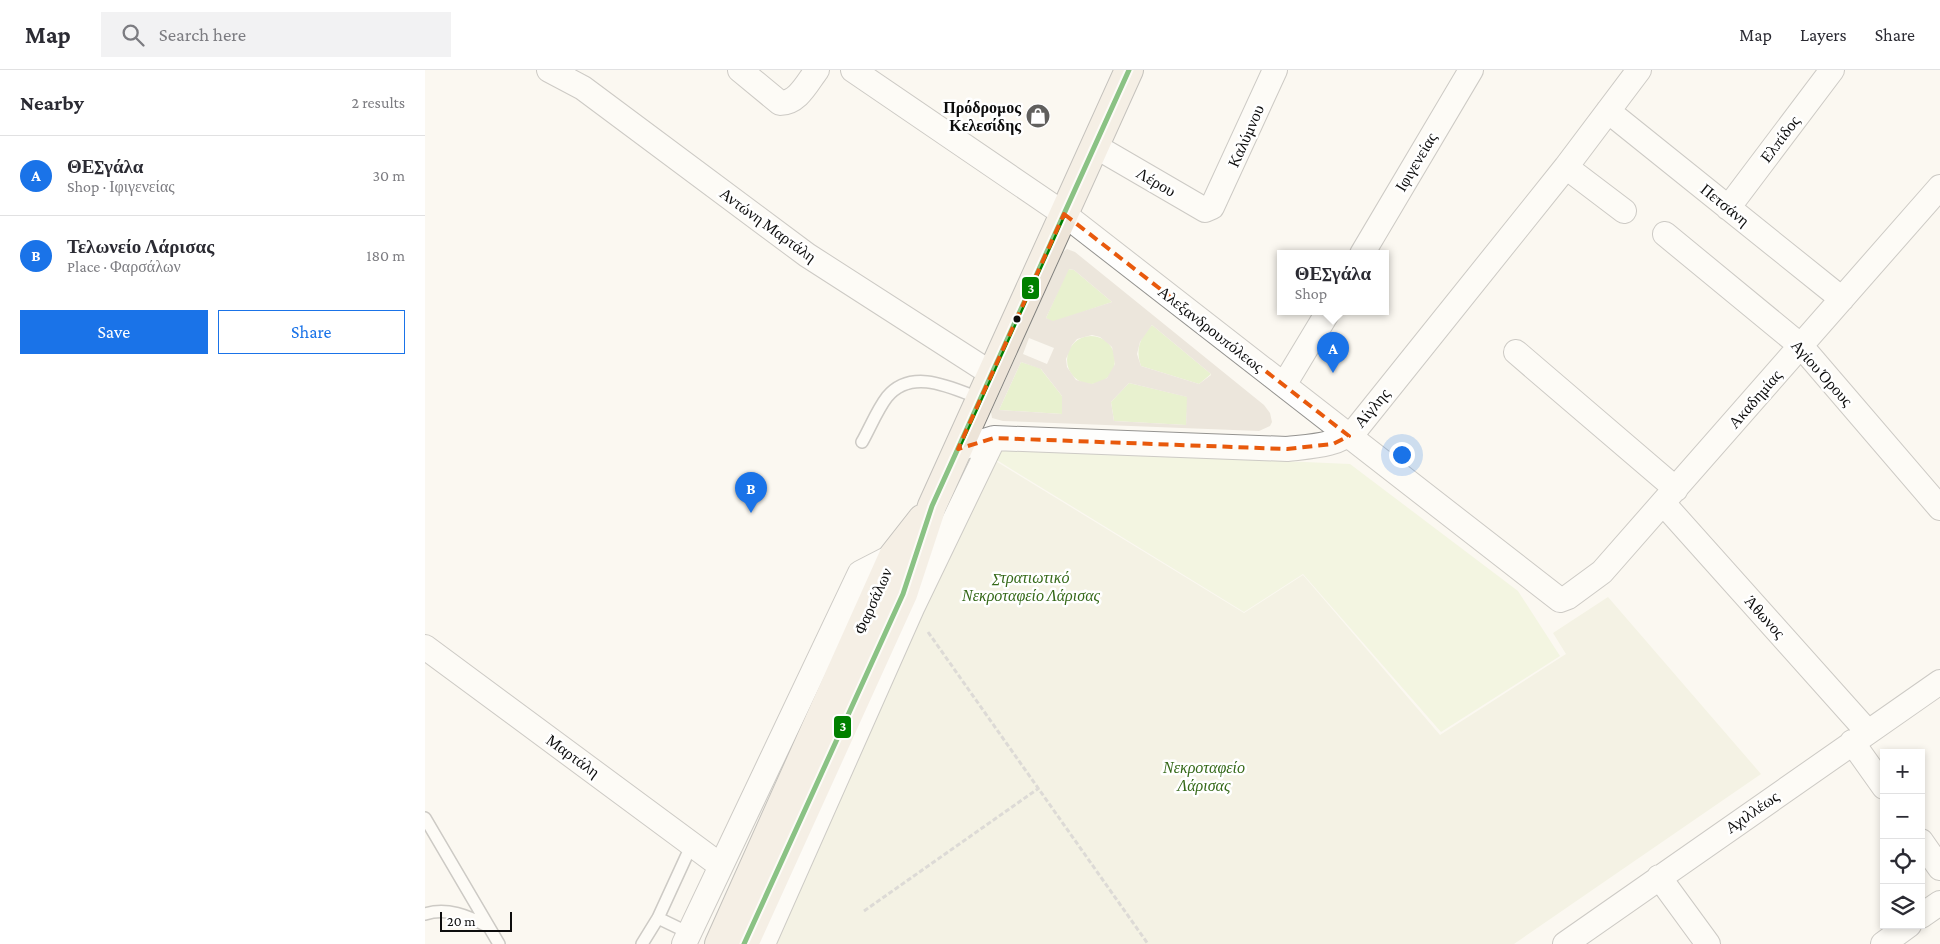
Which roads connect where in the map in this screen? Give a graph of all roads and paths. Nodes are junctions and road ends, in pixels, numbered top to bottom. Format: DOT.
graph roads {
  1 [pos="549,70"];
  2 [pos="740,70"];
  3 [pos="817,70"];
  4 [pos="855,70"];
  5 [pos="1129,70"];
  6 [pos="1275,70"];
  7 [pos="1471,70"];
  8 [pos="1639,70"];
  9 [pos="1832,70"];
  10 [pos="1609,111"];
  11 [pos="1095,146"];
  12 [pos="1567,167"];
  13 [pos="1937,197"];
  14 [pos="1216,202"];
  15 [pos="1728,208"];
  16 [pos="1624,211"];
  17 [pos="1064,214"];
  18 [pos="1665,234"];
  19 [pos="1364,250"];
  20 [pos="1842,299"];
  21 [pos="1326,315"];
  22 [pos="1801,346"];
  23 [pos="1516,352"];
  24 [pos="992,374"];
  25 [pos="1284,385"];
  26 [pos="981,399"];
  27 [pos="1349,436"];
  28 [pos="993,438"];
  29 [pos="862,442"];
  30 [pos="958,449"];
  31 [pos="1669,496"];
  32 [pos="1940,508"];
  33 [pos="903,563"];
  34 [pos="1561,600"];
  35 [pos="913,606"];
  36 [pos="425,647"];
  37 [pos="1940,682"];
  38 [pos="1860,736"];
  39 [pos="1880,778"];
  40 [pos="1039,788"];
  41 [pos="425,818"];
  42 [pos="692,844"];
  43 [pos="1925,847"];
  44 [pos="721,866"];
  45 [pos="1940,868"];
  46 [pos="1659,877"];
  47 [pos="1940,903"];
  48 [pos="864,912"];
  49 [pos="1925,913"];
  50 [pos="425,914"];
  51 [pos="658,918"];
  52 [pos="487,926"];
  53 [pos="1904,929"];
  54 [pos="687,939"];
  55 [pos="499,944"];
  56 [pos="642,944"];
  57 [pos="719,944"];
  58 [pos="744,944"];
  59 [pos="763,944"];
  60 [pos="1148,944"];
  61 [pos="1565,944"];
  62 [pos="1708,944"];
  63 [pos="1883,944"];
  1 -- 24 [label="street, Αντώνη Μαρτάλη"];
  2 -- 3 [label="street"];
  4 -- 17 [label="street, Αλεξανδρουπόλεως"];
  5 -- 11 [label="main road"];
  6 -- 14 [label="street, Καλύμνου"];
  7 -- 19 [label="street, Ιφιγενείας"];
  8 -- 10 [label="street, Αίγλης"];
  9 -- 15 [label="street, Ελπίδος"];
  10 -- 12 [label="street, Αίγλης"];
  10 -- 15 [label="street, Πετσάνη"];
  11 -- 14 [label="street, Λέρου"];
  11 -- 17 [label="main road"];
  12 -- 16 [label="street"];
  12 -- 27 [label="street, Αίγλης"];
  13 -- 20 [label="street, Ακαδημίας"];
  15 -- 20 [label="street, Πετσάνη"];
  17 -- 24 [label="main road"];
  17 -- 25 [label="street, Αλεξανδρουπόλεως"];
  18 -- 22 [label="street, Αγίου Όρους"];
  20 -- 22 [label="street, Ακαδημίας"];
  21 -- 25 [label="street"];
  22 -- 31 [label="street, Ακαδημίας"];
  22 -- 32 [label="street, Αγίου Όρους"];
  23 -- 31 [label="street, Άθωνος"];
  24 -- 26 [label="main road"];
  25 -- 27 [label="street, Αλεξανδρουπόλεως"];
  26 -- 29 [label="lane"];
  26 -- 30 [label="main road"];
  27 -- 28 [label="street, Αίγλης"];
  27 -- 34 [label="street, Αλεξανδρουπόλεως"];
  28 -- 30 [label="street, Αίγλης"];
  28 -- 35 [label="street"];
  30 -- 33 [label="main road"];
  31 -- 34 [label="street, Ακαδημίας"];
  31 -- 38 [label="street, Άθωνος"];
  33 -- 44 [label="street, Φαρσάλων"];
  33 -- 57 [label="main road, Φαρσάλων"];
  33 -- 58 [label="main road, Φαρσάλων"];
  35 -- 40 [label="path"];
  35 -- 59 [label="street"];
  36 -- 42 [label="street, Μαρτάλη"];
  37 -- 38 [label="street, Αχιλλέως"];
  38 -- 39 [label="street, Άθωνος"];
  38 -- 46 [label="street, Αχιλλέως"];
  40 -- 48 [label="path"];
  40 -- 60 [label="path"];
  41 -- 52 [label="lane"];
  42 -- 44 [label="street, Μαρτάλη"];
  42 -- 51 [label="lane"];
  43 -- 45 [label="street"];
  44 -- 54 [label="street, Φαρσάλων"];
  46 -- 61 [label="street, Αχιλλέως"];
  46 -- 62 [label="street"];
  47 -- 49 [label="street"];
  50 -- 52 [label="lane"];
  51 -- 54 [label="lane"];
  51 -- 56 [label="lane"];
  52 -- 55 [label="lane"];
  53 -- 63 [label="street"];
}
